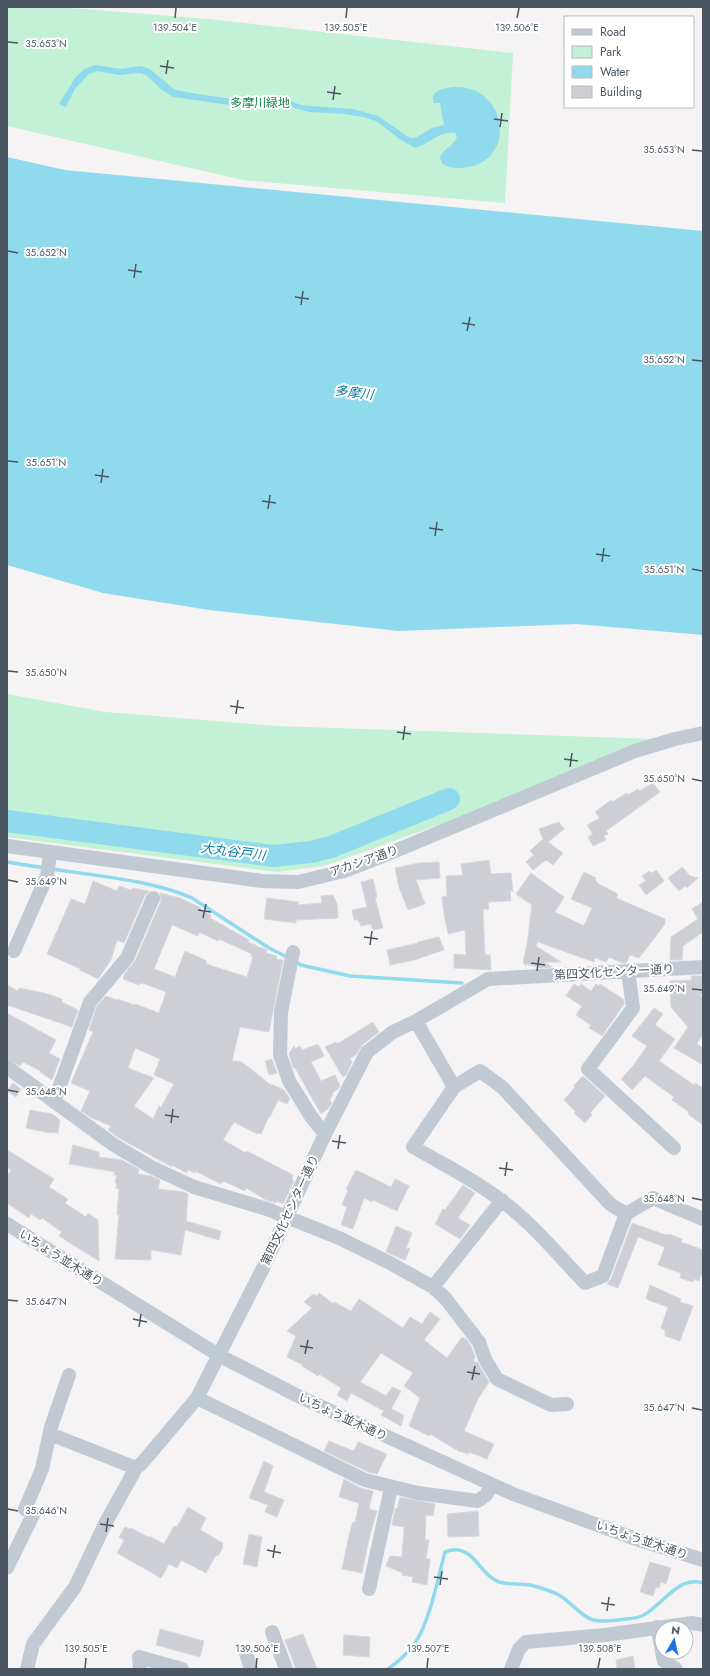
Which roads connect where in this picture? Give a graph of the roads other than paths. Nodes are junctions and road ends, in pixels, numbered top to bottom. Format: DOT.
graph roads {
  1 [pos="703,733"];
  2 [pos="7,846"];
  3 [pos="49,857"];
  4 [pos="153,898"];
  5 [pos="14,951"];
  6 [pos="291,959"];
  7 [pos="703,967"];
  8 [pos="628,971"];
  9 [pos="416,1021"];
  10 [pos="9,1073"];
  11 [pos="454,1087"];
  12 [pos="54,1102"];
  13 [pos="325,1134"];
  14 [pos="674,1148"];
  15 [pos="502,1200"];
  16 [pos="626,1214"];
  17 [pos="287,1218"];
  18 [pos="703,1219"];
  19 [pos="7,1224"];
  20 [pos="433,1287"];
  21 [pos="220,1356"];
  22 [pos="68,1375"];
  23 [pos="197,1398"];
  24 [pos="567,1404"];
  25 [pos="50,1434"];
  26 [pos="136,1468"];
  27 [pos="491,1485"];
  28 [pos="391,1488"];
  29 [pos="703,1560"];
  30 [pos="7,1568"];
  31 [pos="369,1590"];
  32 [pos="654,1627"];
  33 [pos="272,1632"];
  34 [pos="246,1653"];
  35 [pos="664,1660"];
  36 [pos="27,1669"];
  37 [pos="140,1669"];
  38 [pos="182,1669"];
  39 [pos="251,1669"];
  40 [pos="286,1669"];
  41 [pos="511,1669"];
  42 [pos="676,1669"];
  1 -- 3 [label="street, アカシア通り"];
  2 -- 3 [label="street, アカシア通り"];
  3 -- 5 [label="street"];
  4 -- 12 [label="street"];
  6 -- 13 [label="street"];
  7 -- 8 [label="street, 第四文化センター通り"];
  8 -- 9 [label="street, 第四文化センター通り"];
  8 -- 14 [label="street"];
  9 -- 11 [label="street"];
  9 -- 13 [label="street, 第四文化センター通り"];
  10 -- 12 [label="street"];
  11 -- 15 [label="street"];
  11 -- 16 [label="street"];
  12 -- 17 [label="street"];
  13 -- 17 [label="street, 第四文化センター通り"];
  15 -- 16 [label="street"];
  15 -- 20 [label="street"];
  16 -- 18 [label="street"];
  17 -- 20 [label="street"];
  17 -- 21 [label="street, 第四文化センター通り"];
  19 -- 21 [label="street, いちょう並木通り"];
  20 -- 24 [label="street"];
  21 -- 23 [label="street, 第四文化センター通り"];
  21 -- 27 [label="street, いちょう並木通り"];
  22 -- 25 [label="street"];
  23 -- 26 [label="street, 第四文化センター通り"];
  23 -- 28 [label="street"];
  25 -- 26 [label="street"];
  25 -- 30 [label="street"];
  26 -- 36 [label="street, 第四文化センター通り"];
  27 -- 28 [label="street"];
  27 -- 29 [label="street, いちょう並木通り"];
  28 -- 31 [label="street"];
  32 -- 41 [label="street"];
  33 -- 40 [label="street"];
  34 -- 39 [label="street"];
  35 -- 42 [label="street"];
  37 -- 38 [label="street"];
}
